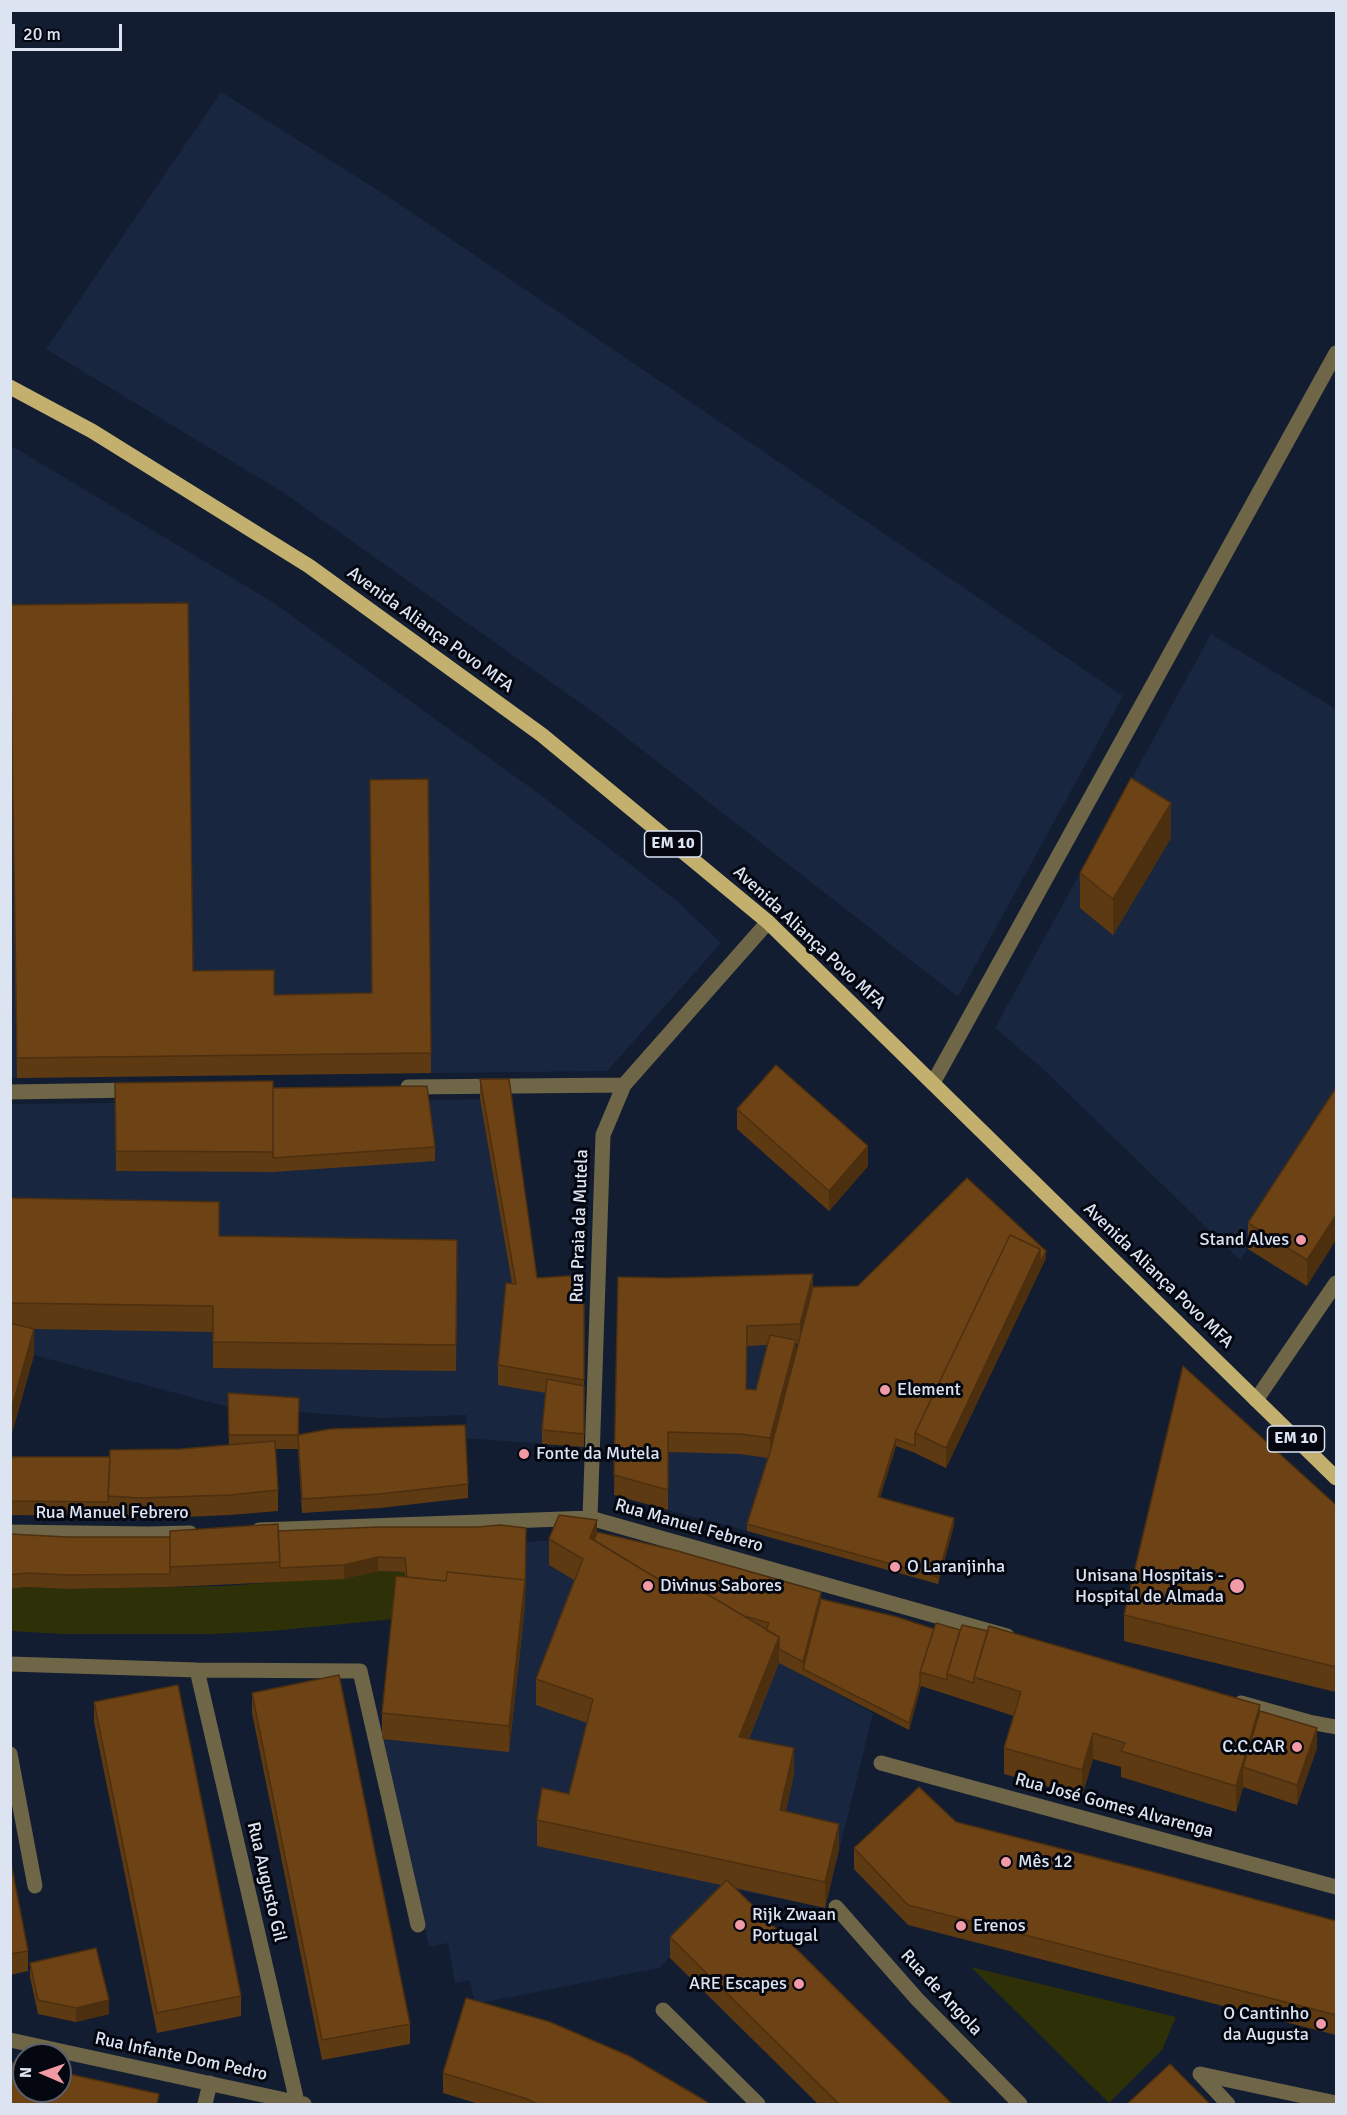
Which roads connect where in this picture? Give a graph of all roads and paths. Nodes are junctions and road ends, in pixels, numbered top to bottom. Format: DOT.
graph roads {
  1 [pos="1336,352"];
  2 [pos="10,387"];
  3 [pos="768,922"];
  4 [pos="933,1083"];
  5 [pos="624,1085"];
  6 [pos="388,1088"];
  7 [pos="152,1090"];
  8 [pos="10,1092"];
  9 [pos="1336,1283"];
  10 [pos="1256,1400"];
  11 [pos="1336,1478"];
  12 [pos="590,1518"];
  13 [pos="243,1531"];
  14 [pos="208,1532"];
  15 [pos="10,1533"];
  16 [pos="1024,1641"];
  17 [pos="10,1664"];
  18 [pos="197,1671"];
  19 [pos="1229,1700"];
  20 [pos="1336,1727"];
  21 [pos="10,1754"];
  22 [pos="881,1763"];
  23 [pos="35,1886"];
  24 [pos="1336,1887"];
  25 [pos="836,1906"];
  26 [pos="418,1925"];
  27 [pos="663,2010"];
  28 [pos="10,2040"];
  29 [pos="210,2083"];
  30 [pos="302,2103"];
  31 [pos="1336,2103"];
  32 [pos="205,2104"];
  33 [pos="758,2104"];
  34 [pos="1020,2104"];
  35 [pos="1228,2104"];
  1 -- 4 [label="street"];
  2 -- 3 [label="main road, Avenida Aliança Povo MFA / EM 10"];
  3 -- 4 [label="main road, Avenida Aliança Povo MFA / EM 10"];
  3 -- 5 [label="street, Rua Praia da Mutela"];
  4 -- 10 [label="main road, Avenida Aliança Povo MFA / EM 10"];
  5 -- 6 [label="street"];
  5 -- 12 [label="street, Rua Praia da Mutela"];
  7 -- 8 [label="street"];
  9 -- 10 [label="street"];
  10 -- 11 [label="main road, Avenida Aliança Povo MFA / EM 10"];
  12 -- 13 [label="street, Rua Manuel Febrero"];
  12 -- 16 [label="street, Rua Manuel Febrero"];
  14 -- 15 [label="street, Rua Manuel Febrero"];
  17 -- 18 [label="street"];
  18 -- 26 [label="street"];
  18 -- 30 [label="street, Rua Augusto Gil"];
  19 -- 20 [label="street"];
  21 -- 23 [label="street"];
  22 -- 24 [label="street, Rua José Gomes Alvarenga"];
  25 -- 34 [label="street, Rua de Angola"];
  27 -- 33 [label="street"];
  28 -- 29 [label="street, Rua Infante Dom Pedro"];
  29 -- 30 [label="street, Rua Infante Dom Pedro"];
  29 -- 32 [label="street"];
  31 -- 35 [label="street"];
}
